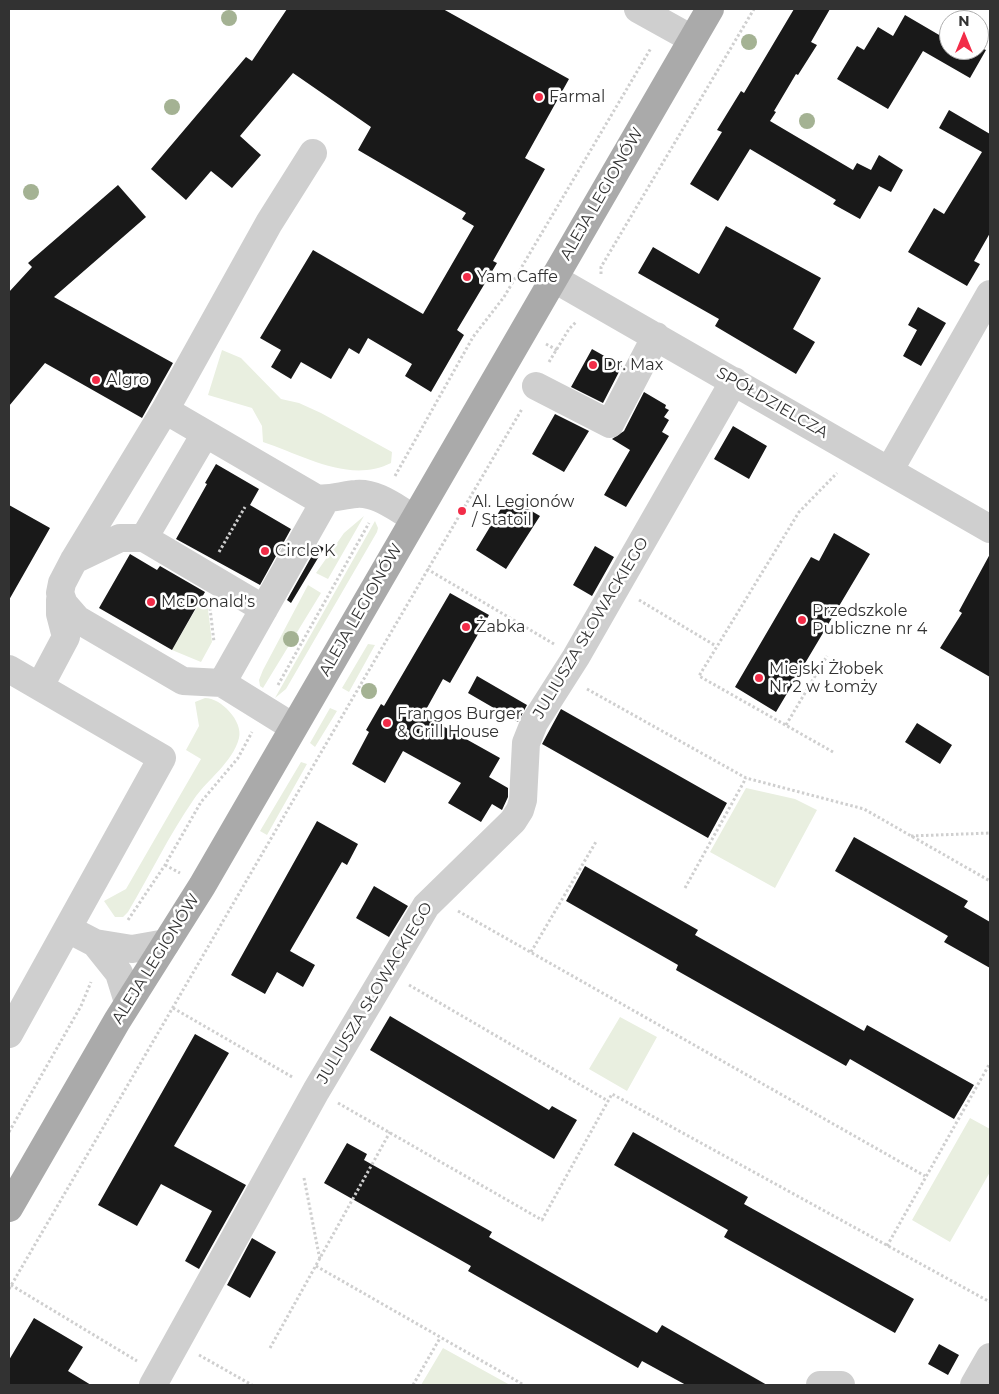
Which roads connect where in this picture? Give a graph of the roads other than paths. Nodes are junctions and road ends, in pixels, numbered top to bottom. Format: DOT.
graph roads {
  1 [pos="638,9"];
  2 [pos="710,9"];
  3 [pos="692,39"];
  4 [pos="313,153"];
  5 [pos="553,278"];
  6 [pos="990,294"];
  7 [pos="656,336"];
  8 [pos="734,381"];
  9 [pos="536,386"];
  10 [pos="165,410"];
  11 [pos="206,434"];
  12 [pos="889,471"];
  13 [pos="326,499"];
  14 [pos="414,518"];
  15 [pos="990,529"];
  16 [pos="144,538"];
  17 [pos="74,560"];
  18 [pos="60,593"];
  19 [pos="264,608"];
  20 [pos="9,669"];
  21 [pos="222,683"];
  22 [pos="40,686"];
  23 [pos="294,727"];
  24 [pos="68,929"];
  25 [pos="95,944"];
  26 [pos="166,944"];
  27 [pos="128,1002"];
  28 [pos="9,1034"];
  29 [pos="9,1208"];
  30 [pos="990,1357"];
  31 [pos="156,1380"];
  32 [pos="820,1385"];
  33 [pos="841,1385"];
  34 [pos="974,1385"];
  1 -- 3 [label="street"];
  2 -- 3 [label="main road, ALEJA LEGIONÓW"];
  3 -- 5 [label="main road, ALEJA LEGIONÓW"];
  4 -- 10 [label="street"];
  5 -- 7 [label="street, SPÓŁDZIELCZA"];
  5 -- 14 [label="main road, ALEJA LEGIONÓW"];
  6 -- 12 [label="street"];
  7 -- 8 [label="street, SPÓŁDZIELCZA"];
  7 -- 9 [label="street"];
  8 -- 12 [label="street, SPÓŁDZIELCZA"];
  8 -- 31 [label="street, JULIUSZA SŁOWACKIEGO"];
  10 -- 11 [label="street"];
  10 -- 17 [label="street"];
  11 -- 13 [label="street"];
  11 -- 16 [label="street"];
  12 -- 15 [label="street, SPÓŁDZIELCZA"];
  13 -- 14 [label="street"];
  13 -- 19 [label="street"];
  14 -- 23 [label="main road, ALEJA LEGIONÓW"];
  16 -- 17 [label="street"];
  16 -- 19 [label="street"];
  17 -- 18 [label="street"];
  18 -- 21 [label="street"];
  18 -- 22 [label="street"];
  19 -- 21 [label="street"];
  20 -- 22 [label="street"];
  21 -- 23 [label="street"];
  22 -- 24 [label="street"];
  23 -- 26 [label="main road, ALEJA LEGIONÓW"];
  24 -- 25 [label="street"];
  24 -- 28 [label="street"];
  25 -- 26 [label="street"];
  25 -- 27 [label="street"];
  26 -- 27 [label="main road, ALEJA LEGIONÓW"];
  27 -- 29 [label="main road, ALEJA LEGIONÓW"];
  30 -- 34 [label="street"];
  32 -- 33 [label="street"];
}
